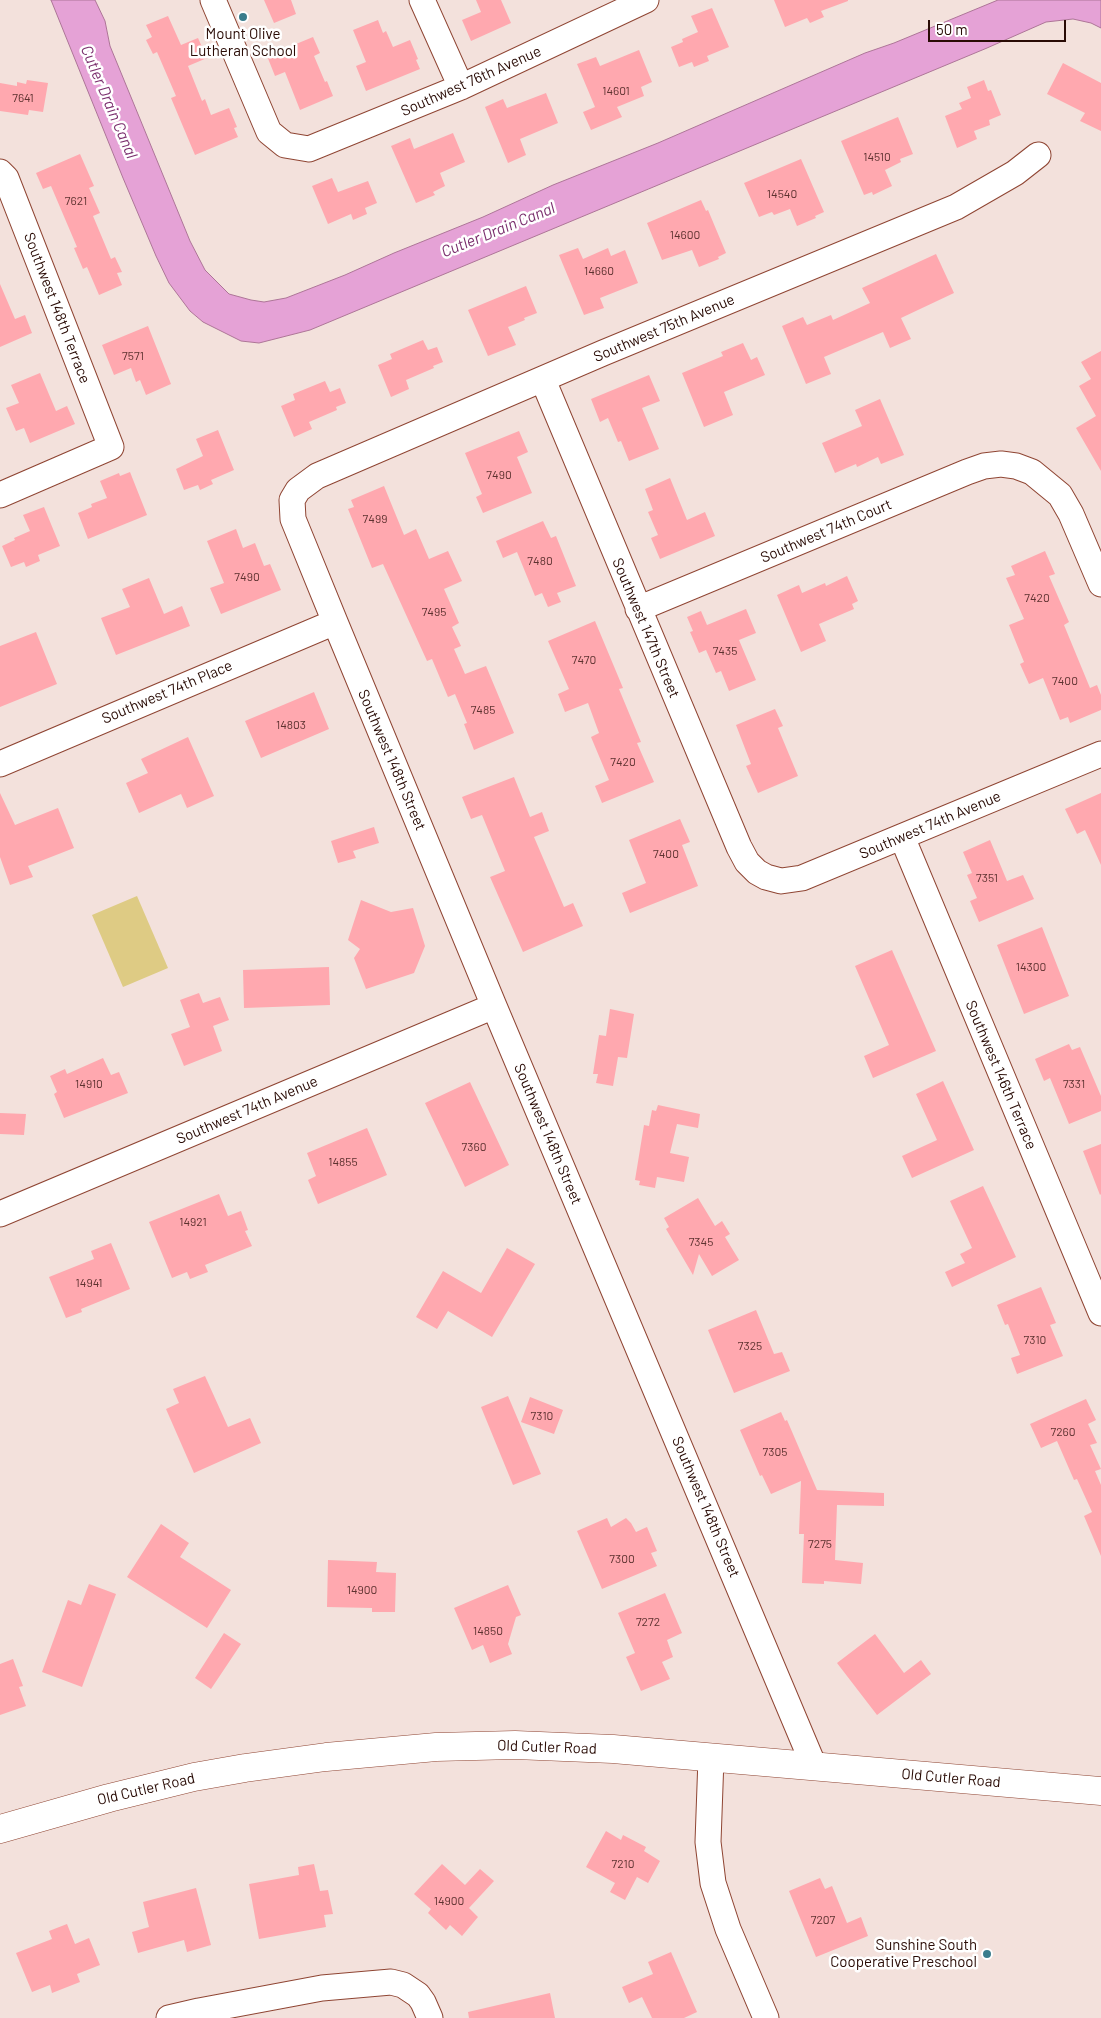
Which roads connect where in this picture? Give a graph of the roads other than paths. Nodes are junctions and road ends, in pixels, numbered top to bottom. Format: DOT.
graph roads {
  1 [pos="213,0"];
  2 [pos="422,0"];
  3 [pos="638,1"];
  4 [pos="461,87"];
  5 [pos="1038,155"];
  6 [pos="0,172"];
  7 [pos="543,380"];
  8 [pos="0,495"];
  9 [pos="292,500"];
  10 [pos="1101,584"];
  11 [pos="638,609"];
  12 [pos="335,622"];
  13 [pos="1101,754"];
  14 [pos="0,764"];
  15 [pos="902,837"];
  16 [pos="758,872"];
  17 [pos="494,1006"];
  18 [pos="0,1214"];
  19 [pos="1101,1313"];
  20 [pos="711,1758"];
  21 [pos="814,1766"];
  22 [pos="1101,1790"];
  23 [pos="0,1829"];
  24 [pos="169,2018"];
  25 [pos="430,2018"];
  26 [pos="766,2018"];
  1 -- 4 [label="street, Southwest 76th Avenue"];
  2 -- 4 [label="street"];
  3 -- 4 [label="street, Southwest 76th Avenue"];
  5 -- 7 [label="street, Southwest 75th Avenue"];
  6 -- 8 [label="street, Southwest 148th Terrace"];
  7 -- 9 [label="street, Southwest 75th Avenue"];
  7 -- 11 [label="street, Southwest 147th Street"];
  9 -- 12 [label="street, Southwest 148th Street"];
  10 -- 11 [label="street, Southwest 74th Court"];
  11 -- 16 [label="street, Southwest 147th Street"];
  12 -- 14 [label="street, Southwest 74th Place"];
  12 -- 17 [label="street, Southwest 148th Street"];
  13 -- 15 [label="street, Southwest 74th Avenue"];
  15 -- 16 [label="street, Southwest 74th Avenue"];
  15 -- 19 [label="street, Southwest 146th Terrace"];
  17 -- 18 [label="street, Southwest 74th Avenue"];
  17 -- 21 [label="street, Southwest 148th Street"];
  20 -- 21 [label="main road, Old Cutler Road"];
  20 -- 23 [label="main road, Old Cutler Road"];
  20 -- 26 [label="street"];
  21 -- 22 [label="main road, Old Cutler Road"];
  24 -- 25 [label="street"];
}
